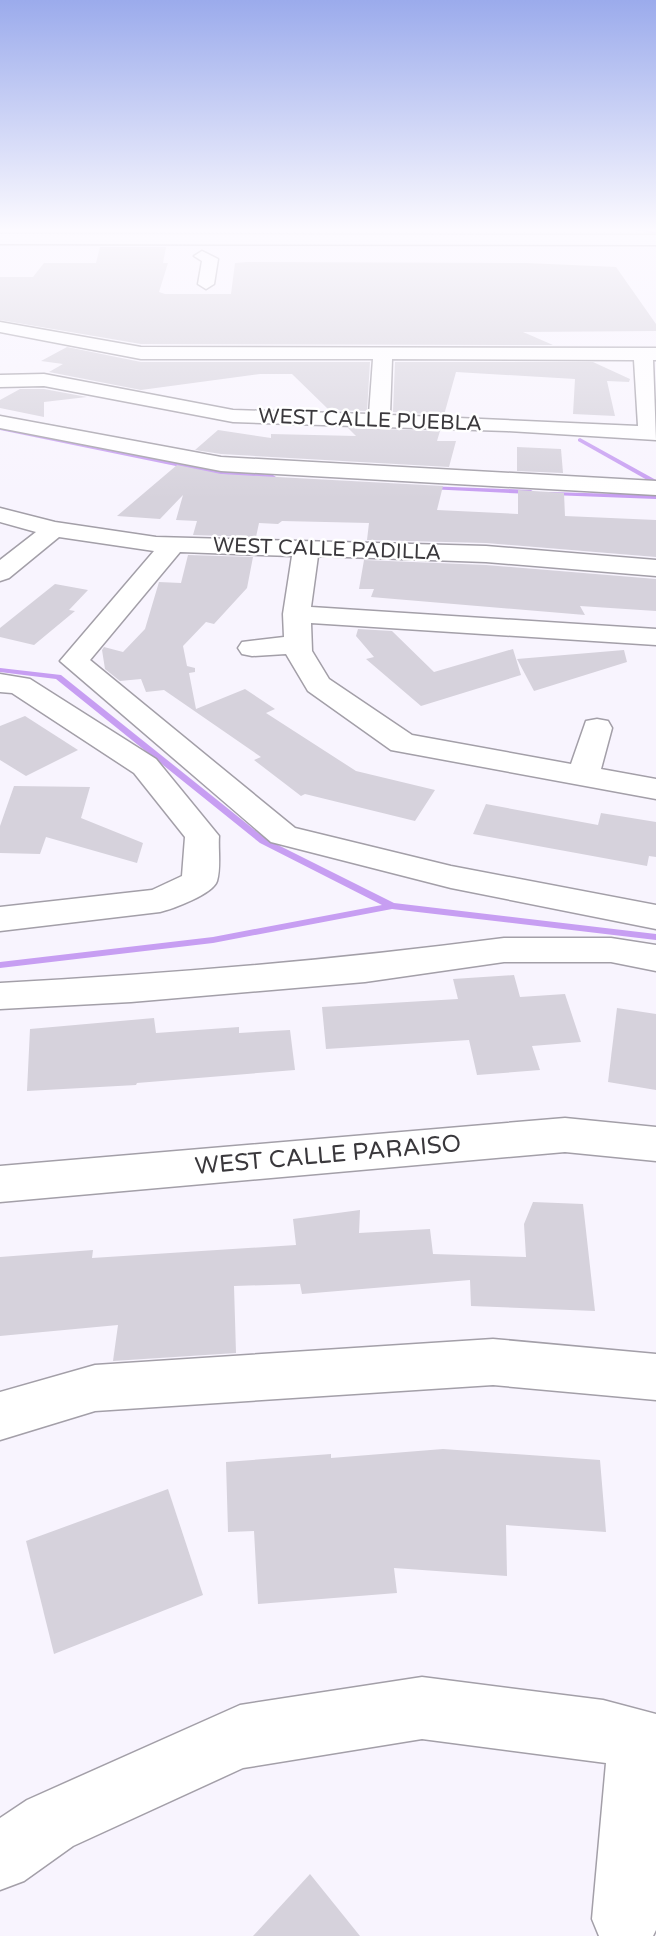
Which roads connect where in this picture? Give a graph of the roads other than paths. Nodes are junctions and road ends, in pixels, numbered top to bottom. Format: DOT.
graph roads {
  1 [pos="0,327"];
  2 [pos="383,353"];
  3 [pos="649,354"];
  4 [pos="6,378"];
  5 [pos="253,393"];
  6 [pos="233,416"];
  7 [pos="379,421"];
  8 [pos="0,422"];
  9 [pos="652,433"];
  10 [pos="0,441"];
  11 [pos="656,488"];
  12 [pos="656,502"];
  13 [pos="0,515"];
  14 [pos="54,529"];
  15 [pos="173,545"];
  16 [pos="306,549"];
  17 [pos="656,568"];
  18 [pos="0,573"];
  19 [pos="297,614"];
  20 [pos="656,637"];
  21 [pos="298,646"];
  22 [pos="251,648"];
  23 [pos="0,683"];
  24 [pos="597,728"];
  25 [pos="583,776"];
  26 [pos="656,789"];
  27 [pos="656,917"];
  28 [pos="0,919"];
  29 [pos="656,958"];
  30 [pos="0,996"];
  31 [pos="656,1144"];
  32 [pos="0,1184"];
  33 [pos="656,1377"];
  34 [pos="0,1416"];
  35 [pos="648,1744"];
  36 [pos="0,1857"];
  37 [pos="626,1919"];
  1 -- 2 [label="street"];
  2 -- 3 [label="street"];
  2 -- 7 [label="street"];
  3 -- 9 [label="street"];
  4 -- 6 [label="street, WEST CALLE PUEBLA"];
  5 -- 6 [label="street, WEST CALLE PUEBLA"];
  6 -- 7 [label="street, WEST CALLE PUEBLA"];
  7 -- 9 [label="street, WEST CALLE PUEBLA"];
  8 -- 11 [label="street"];
  10 -- 12 [label="street"];
  13 -- 14 [label="street, WEST CALLE PADILLA"];
  14 -- 15 [label="street, WEST CALLE PADILLA"];
  14 -- 18 [label="street"];
  15 -- 16 [label="street, WEST CALLE PADILLA"];
  15 -- 27 [label="street"];
  16 -- 17 [label="street, WEST CALLE PADILLA"];
  16 -- 19 [label="street"];
  19 -- 20 [label="street"];
  19 -- 21 [label="street"];
  21 -- 22 [label="street"];
  21 -- 25 [label="street"];
  23 -- 28 [label="street"];
  24 -- 25 [label="street"];
  25 -- 26 [label="street"];
  29 -- 30 [label="street"];
  31 -- 32 [label="street, WEST CALLE PARAISO"];
  33 -- 34 [label="street"];
  35 -- 36 [label="street"];
  35 -- 37 [label="street"];
}
